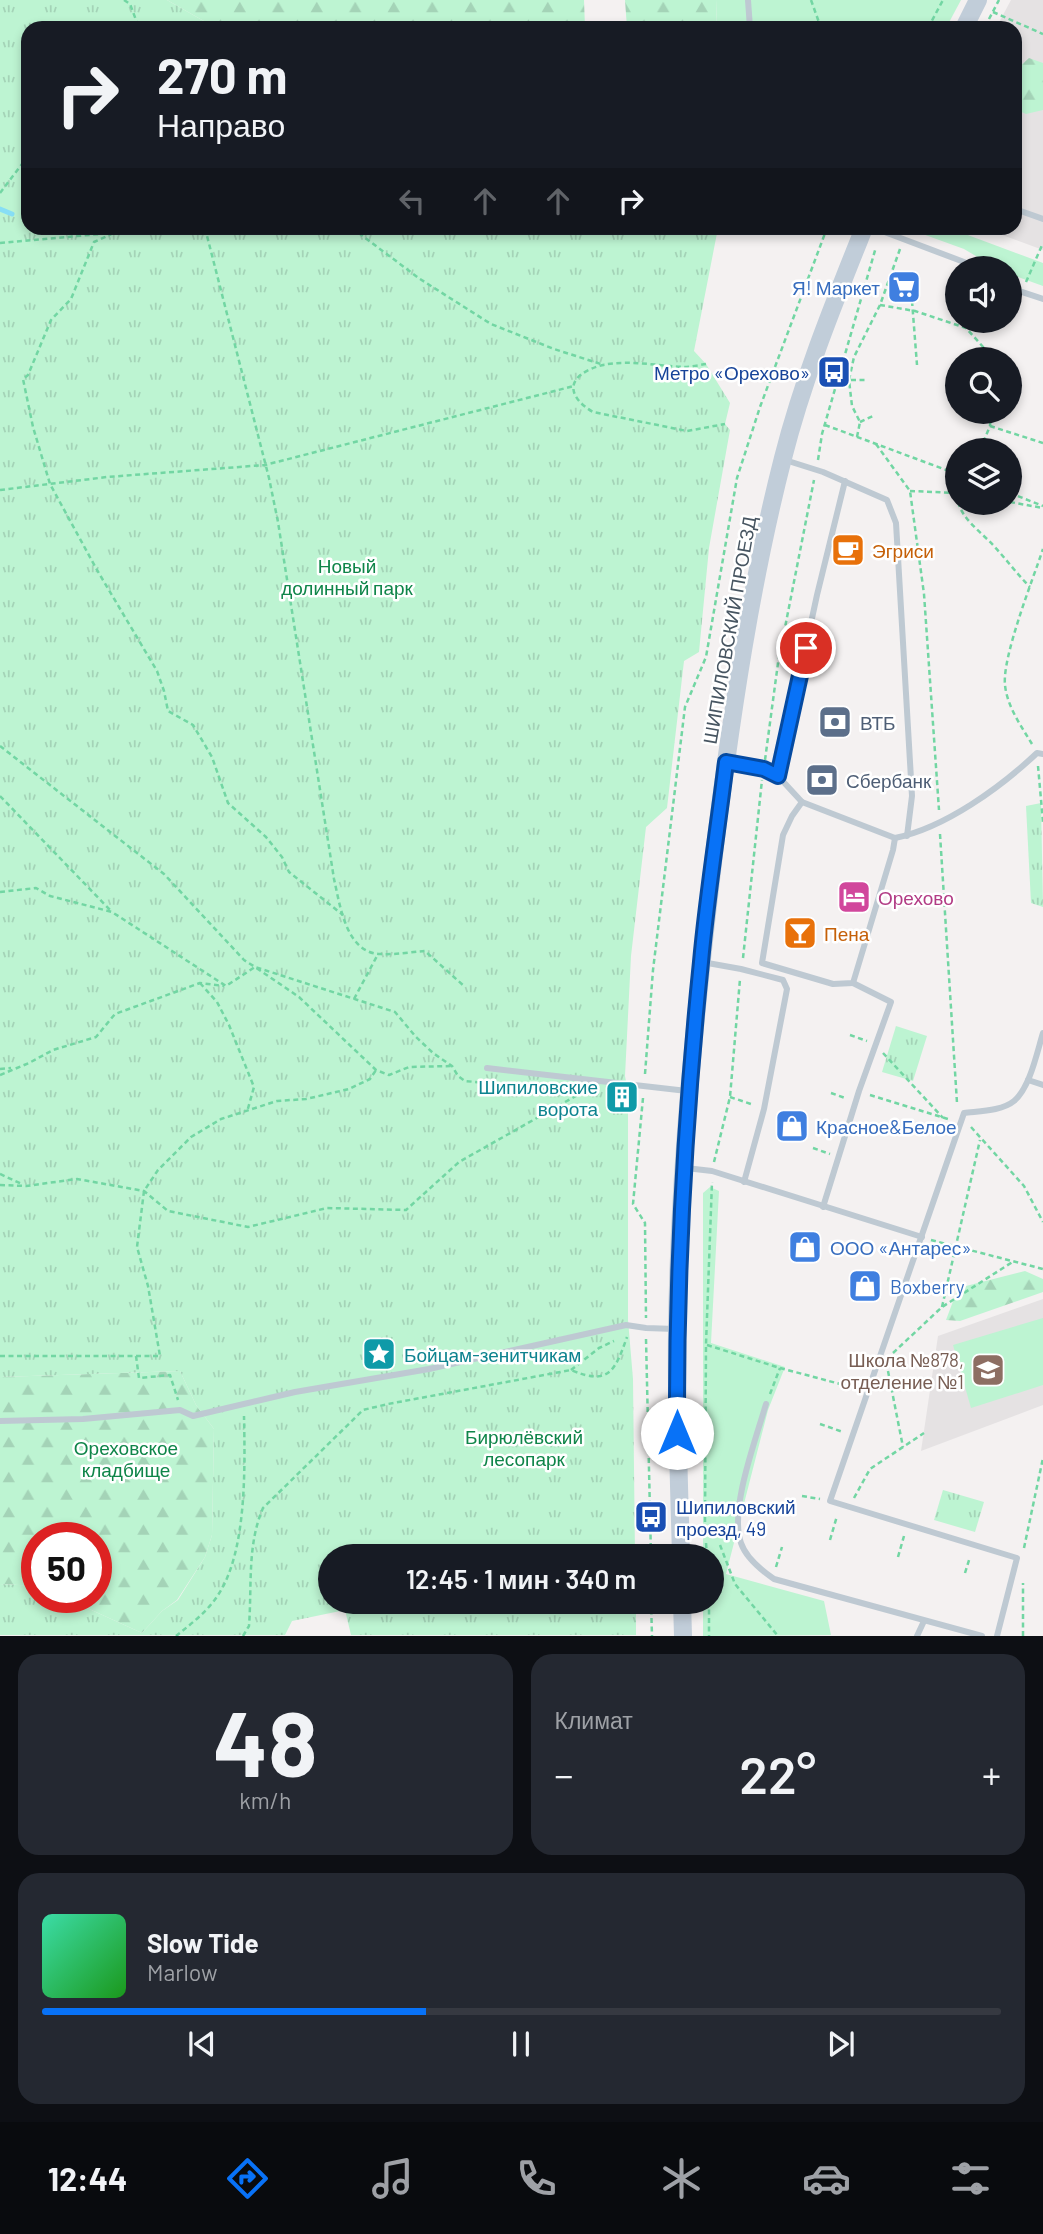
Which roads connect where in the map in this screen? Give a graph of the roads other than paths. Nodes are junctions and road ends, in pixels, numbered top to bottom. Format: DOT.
graph roads {
  1 [pos="748,0"];
  2 [pos="978,0"];
  3 [pos="750,21"];
  4 [pos="968,21"];
  5 [pos="1022,212"];
  6 [pos="1043,219"];
  7 [pos="861,235"];
  8 [pos="893,235"];
  9 [pos="948,256"];
  10 [pos="1022,292"];
  11 [pos="1043,299"];
  12 [pos="783,459"];
  13 [pos="845,481"];
  14 [pos="1041,752"];
  15 [pos="726,762"];
  16 [pos="778,776"];
  17 [pos="802,802"];
  18 [pos="907,836"];
  19 [pos="895,838"];
  20 [pos="701,962"];
  21 [pos="853,983"];
  22 [pos="1043,1033"];
  23 [pos="487,1068"];
  24 [pos="1028,1080"];
  25 [pos="1043,1085"];
  26 [pos="689,1091"];
  27 [pos="684,1167"];
  28 [pos="744,1182"];
  29 [pos="823,1207"];
  30 [pos="922,1237"];
  31 [pos="677,1329"];
  32 [pos="766,1404"];
  33 [pos="0,1421"];
  34 [pos="680,1531"];
  35 [pos="739,1535"];
  36 [pos="681,1544"];
  37 [pos="682,1614"];
  38 [pos="924,1621"];
  39 [pos="683,1636"];
  40 [pos="916,1636"];
  41 [pos="982,1636"];
  42 [pos="997,1636"];
  1 -- 3 [label="lane"];
  2 -- 4 [label="main road"];
  5 -- 6 [label="lane"];
  7 -- 12 [label="main road, ШИПИЛОВСКИЙ ПРОЕЗД"];
  8 -- 9 [label="lane"];
  10 -- 11 [label="lane"];
  12 -- 13 [label="lane"];
  12 -- 15 [label="main road, ШИПИЛОВСКИЙ ПРОЕЗД"];
  13 -- 16 [label="lane"];
  13 -- 18 [label="lane"];
  14 -- 18 [label="lane"];
  15 -- 16 [label="lane"];
  15 -- 20 [label="main road, ШИПИЛОВСКИЙ ПРОЕЗД"];
  16 -- 17 [label="lane"];
  17 -- 19 [label="lane"];
  17 -- 21 [label="lane"];
  18 -- 19 [label="lane"];
  19 -- 21 [label="lane"];
  20 -- 26 [label="main road, ШИПИЛОВСКИЙ ПРОЕЗД"];
  20 -- 28 [label="lane"];
  21 -- 29 [label="lane"];
  22 -- 24 [label="lane"];
  23 -- 26 [label="lane"];
  24 -- 25 [label="lane"];
  24 -- 30 [label="lane"];
  26 -- 27 [label="main road, ШИПИЛОВСКИЙ ПРОЕЗД"];
  27 -- 28 [label="lane"];
  27 -- 31 [label="main road, ШИПИЛОВСКИЙ ПРОЕЗД"];
  28 -- 29 [label="lane"];
  29 -- 30 [label="lane"];
  30 -- 42 [label="lane"];
  31 -- 33 [label="lane"];
  31 -- 34 [label="main road, ШИПИЛОВСКИЙ ПРОЕЗД"];
  32 -- 35 [label="lane"];
  34 -- 35 [label="lane"];
  34 -- 36 [label="main road, ШИПИЛОВСКИЙ ПРОЕЗД"];
  35 -- 38 [label="lane"];
  37 -- 39 [label="main road"];
  38 -- 40 [label="lane"];
  38 -- 41 [label="lane"];
}
